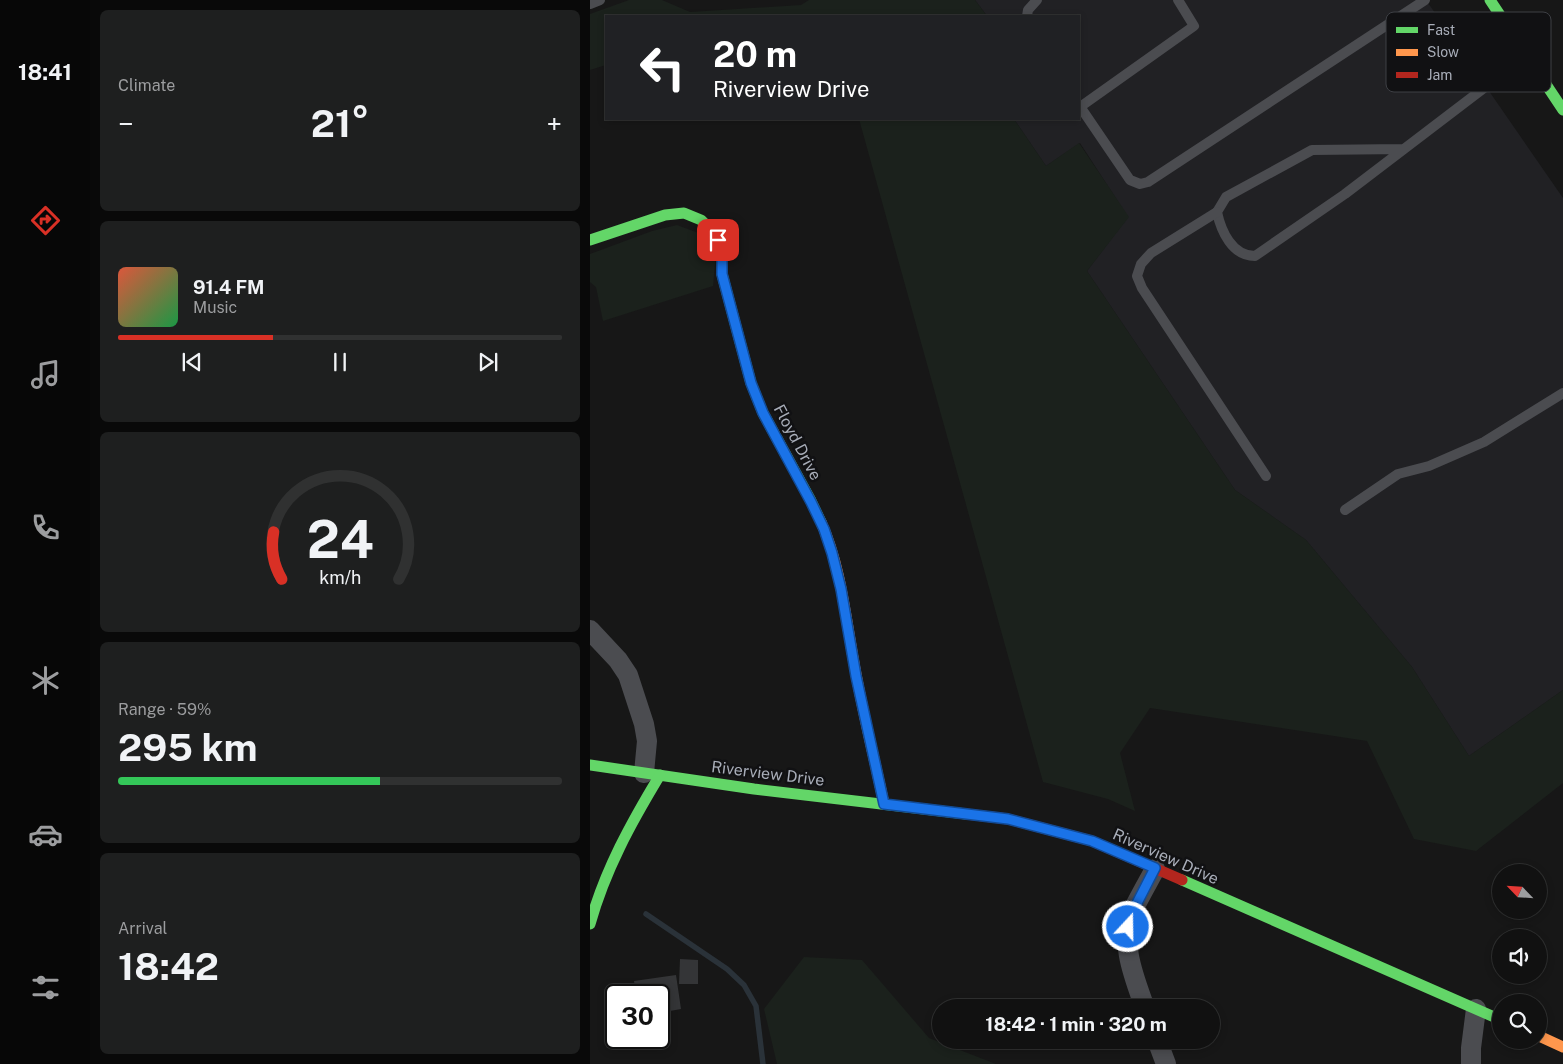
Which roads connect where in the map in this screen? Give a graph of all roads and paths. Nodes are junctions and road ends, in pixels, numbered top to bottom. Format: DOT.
graph roads {
  1 [pos="600,0"];
  2 [pos="1037,0"];
  3 [pos="1178,0"];
  4 [pos="1425,0"];
  5 [pos="1490,0"];
  6 [pos="590,4"];
  7 [pos="1407,12"];
  8 [pos="1498,12"];
  9 [pos="1026,15"];
  10 [pos="1386,26"];
  11 [pos="1478,92"];
  12 [pos="1551,92"];
  13 [pos="1080,105"];
  14 [pos="1080,107"];
  15 [pos="1563,110"];
  16 [pos="1403,149"];
  17 [pos="1217,212"];
  18 [pos="590,240"];
  19 [pos="1563,393"];
  20 [pos="1266,476"];
  21 [pos="1345,510"];
  22 [pos="590,630"];
  23 [pos="590,765"];
  24 [pos="652,774"];
  25 [pos="884,804"];
  26 [pos="1155,868"];
  27 [pos="590,924"];
  28 [pos="1142,999"];
  29 [pos="1476,1009"];
  30 [pos="1492,1016"];
  31 [pos="1547,1040"];
  32 [pos="1563,1047"];
  33 [pos="1160,1049"];
  34 [pos="1166,1064"];
  35 [pos="1471,1064"];
  1 -- 6 [label="lane"];
  2 -- 9 [label="lane"];
  3 -- 13 [label="lane"];
  4 -- 7 [label="lane"];
  5 -- 8 [label="main road"];
  10 -- 14 [label="lane"];
  11 -- 16 [label="lane"];
  12 -- 15 [label="main road"];
  16 -- 17 [label="lane"];
  16 -- 17 [label="lane"];
  17 -- 20 [label="lane"];
  18 -- 25 [label="main road, Floyd Drive"];
  19 -- 21 [label="lane"];
  22 -- 24 [label="street"];
  23 -- 24 [label="main road, Riverview Drive"];
  24 -- 25 [label="main road, Riverview Drive"];
  24 -- 27 [label="main road"];
  25 -- 26 [label="main road, Riverview Drive"];
  26 -- 28 [label="street"];
  26 -- 29 [label="main road, Riverview Drive"];
  29 -- 30 [label="main road, Riverview Drive"];
  29 -- 35 [label="street"];
  31 -- 32 [label="main road"];
  33 -- 34 [label="street"];
}
